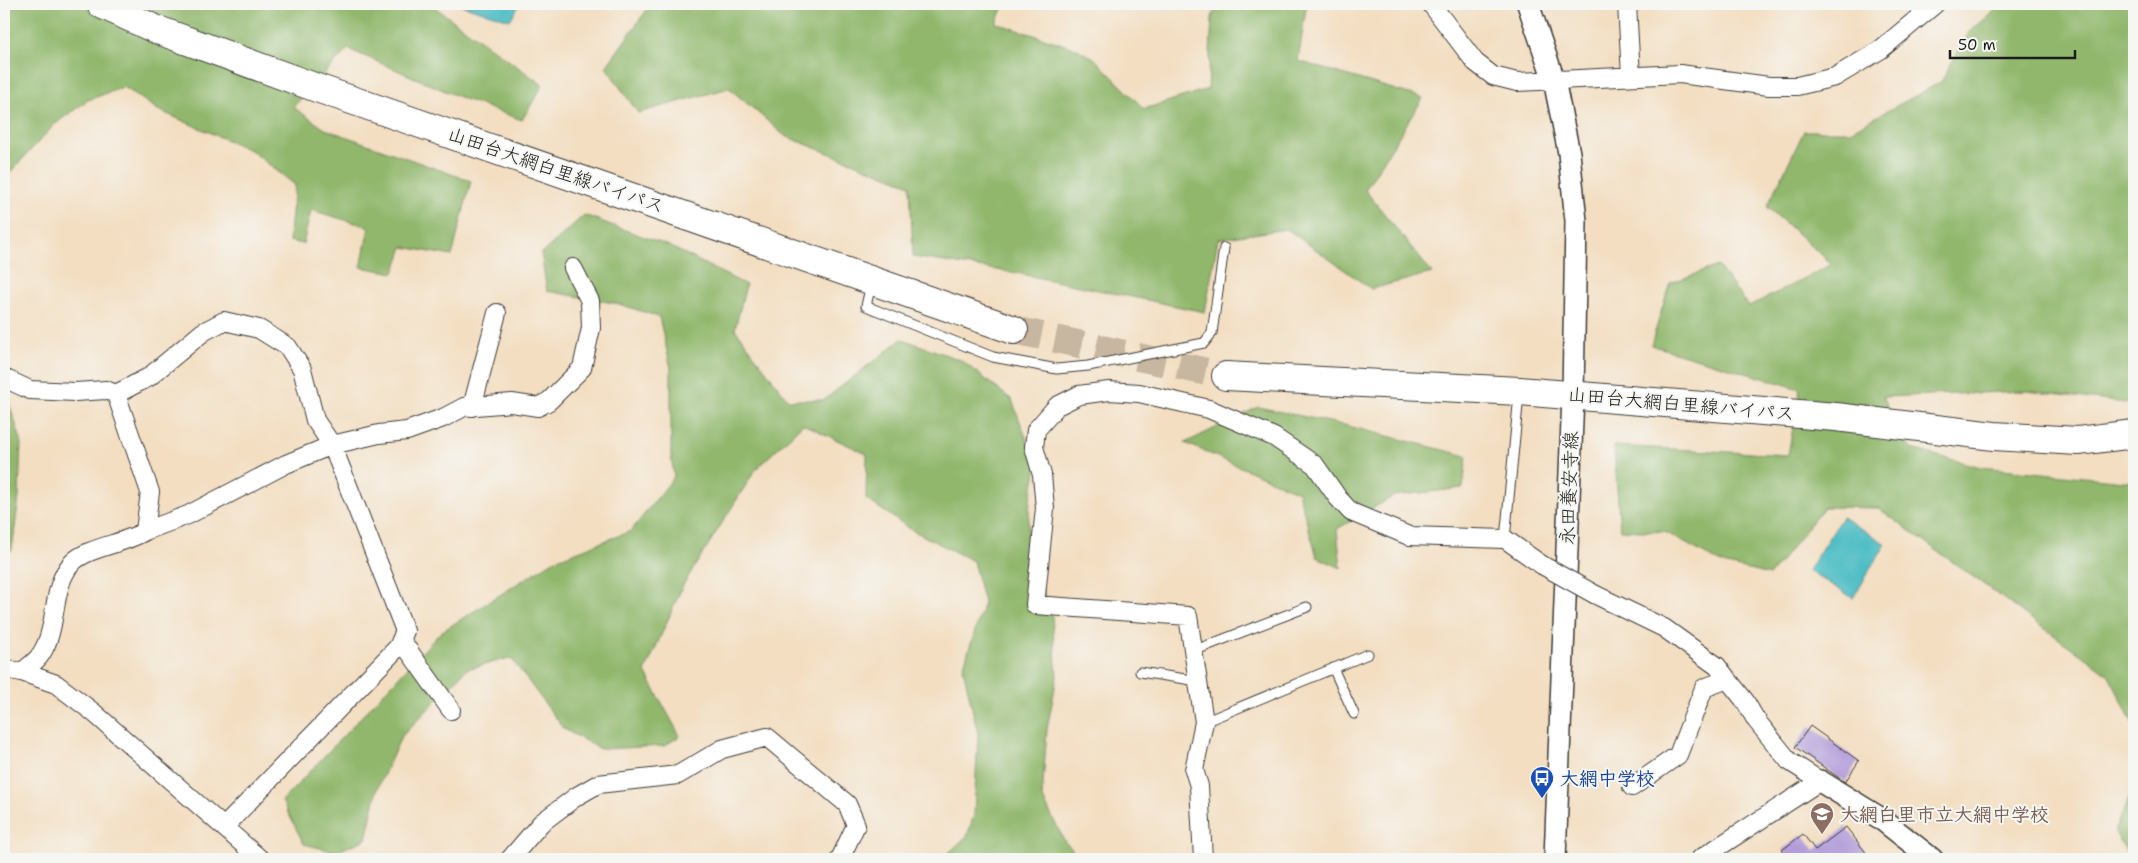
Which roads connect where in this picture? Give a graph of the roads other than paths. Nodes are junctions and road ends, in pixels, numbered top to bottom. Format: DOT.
graph roads {
  1 [pos="101,4"];
  2 [pos="1431,4"];
  3 [pos="1528,4"];
  4 [pos="1627,4"];
  5 [pos="1935,4"];
  6 [pos="1631,76"];
  7 [pos="1554,80"];
  8 [pos="1224,248"];
  9 [pos="573,268"];
  10 [pos="872,279"];
  11 [pos="497,313"];
  12 [pos="1014,330"];
  13 [pos="1226,376"];
  14 [pos="4,378"];
  15 [pos="1519,391"];
  16 [pos="116,394"];
  17 [pos="1573,395"];
  18 [pos="472,406"];
  19 [pos="2134,434"];
  20 [pos="332,445"];
  21 [pos="145,531"];
  22 [pos="1505,539"];
  23 [pos="1307,607"];
  24 [pos="401,640"];
  25 [pos="1193,651"];
  26 [pos="1368,654"];
  27 [pos="1333,668"];
  28 [pos="4,669"];
  29 [pos="22,672"];
  30 [pos="1140,672"];
  31 [pos="1728,679"];
  32 [pos="1198,681"];
  33 [pos="451,710"];
  34 [pos="1354,714"];
  35 [pos="1204,722"];
  36 [pos="1820,781"];
  37 [pos="1632,787"];
  38 [pos="224,827"];
  39 [pos="260,859"];
  40 [pos="510,859"];
  41 [pos="840,859"];
  42 [pos="1203,859"];
  43 [pos="1555,859"];
  44 [pos="1700,859"];
  45 [pos="1932,859"];
  1 -- 10 [label="main road, 山田台大網白里線バイパス"];
  2 -- 7 [label="street"];
  3 -- 7 [label="street, 永田養安寺線"];
  4 -- 6 [label="street"];
  5 -- 6 [label="street"];
  6 -- 7 [label="street"];
  7 -- 17 [label="street, 永田養安寺線"];
  8 -- 10 [label="lane"];
  9 -- 18 [label="street"];
  10 -- 12 [label="main road, 山田台大網白里線バイパス"];
  11 -- 18 [label="street"];
  13 -- 15 [label="main road, 山田台大網白里線バイパス"];
  14 -- 16 [label="street"];
  15 -- 17 [label="main road, 山田台大網白里線バイパス"];
  15 -- 22 [label="lane"];
  16 -- 20 [label="street"];
  16 -- 21 [label="street"];
  17 -- 19 [label="main road, 山田台大網白里線バイパス"];
  17 -- 43 [label="street, 永田養安寺線"];
  18 -- 20 [label="street"];
  20 -- 21 [label="street"];
  20 -- 24 [label="street"];
  21 -- 29 [label="street"];
  22 -- 25 [label="street"];
  22 -- 31 [label="street, bridge"];
  23 -- 25 [label="lane"];
  24 -- 33 [label="street"];
  24 -- 38 [label="street"];
  25 -- 32 [label="street"];
  26 -- 27 [label="lane"];
  27 -- 34 [label="lane"];
  27 -- 35 [label="lane"];
  28 -- 29 [label="street"];
  29 -- 38 [label="street"];
  30 -- 32 [label="lane"];
  31 -- 36 [label="street"];
  31 -- 37 [label="street"];
  32 -- 35 [label="street"];
  35 -- 42 [label="street"];
  36 -- 44 [label="street"];
  36 -- 45 [label="street"];
  38 -- 39 [label="street"];
  40 -- 41 [label="street"];
}
